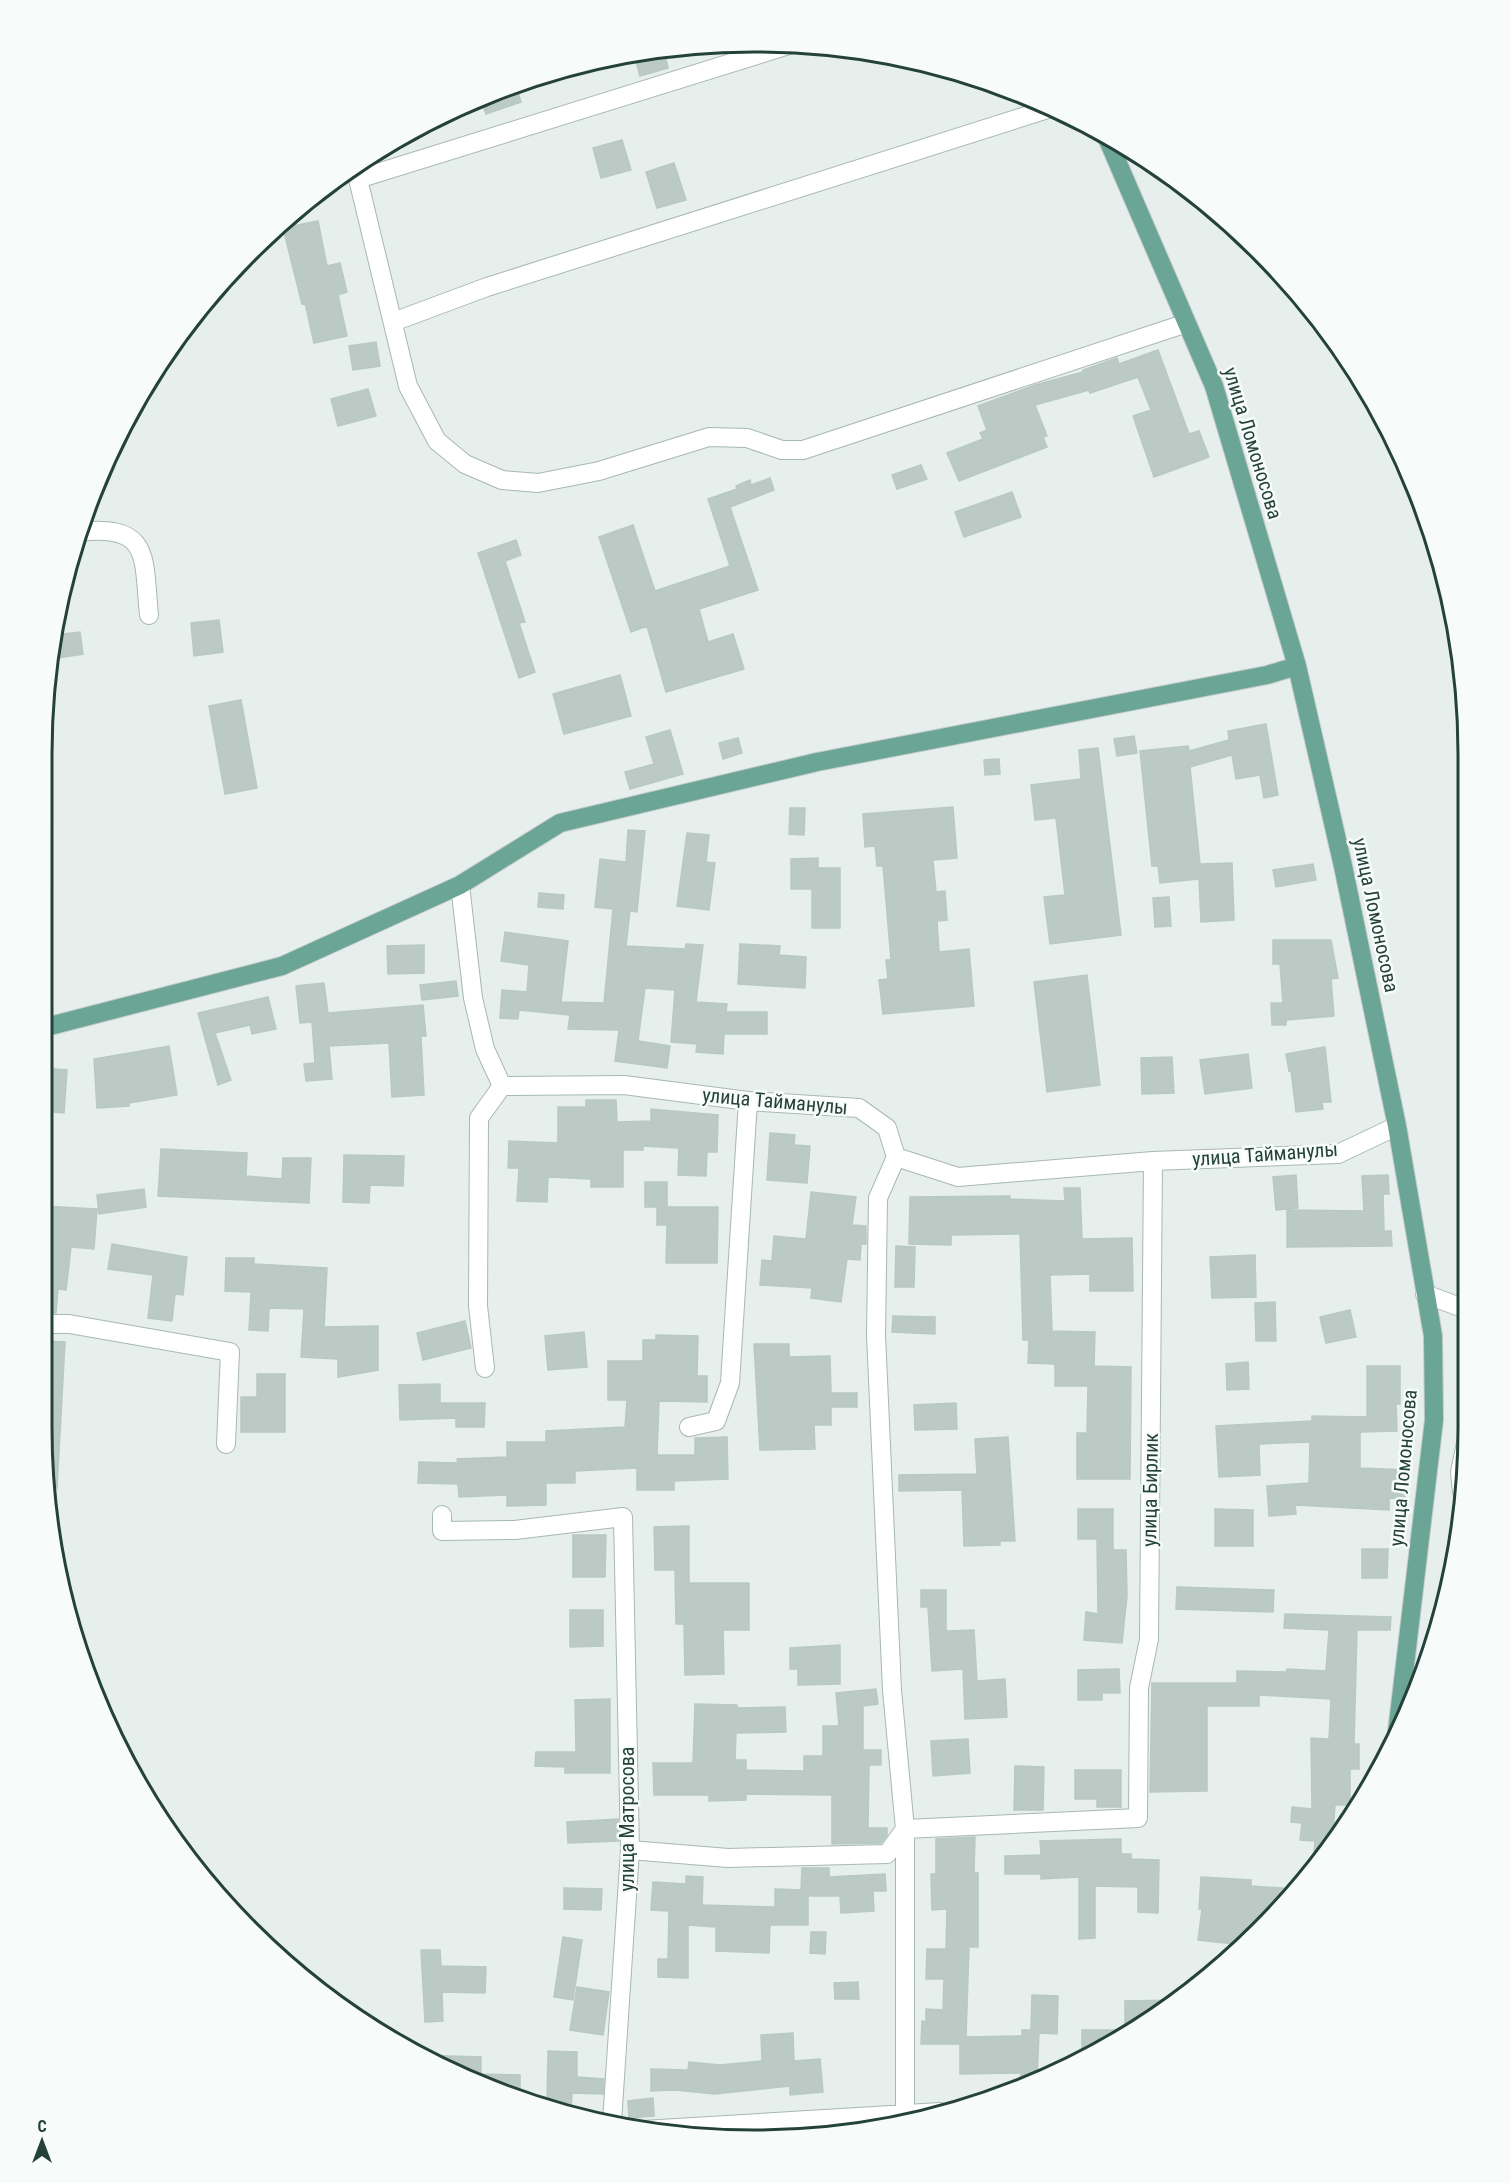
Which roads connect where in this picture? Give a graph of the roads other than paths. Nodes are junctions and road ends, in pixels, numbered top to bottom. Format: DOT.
graph roads {
  1 [pos="764,52"];
  2 [pos="1038,112"];
  3 [pos="1113,151"];
  4 [pos="370,168"];
  5 [pos="357,177"];
  6 [pos="393,322"];
  7 [pos="1187,323"];
  8 [pos="89,531"];
  9 [pos="149,615"];
  10 [pos="1297,666"];
  11 [pos="460,885"];
  12 [pos="52,1025"];
  13 [pos="502,1086"];
  14 [pos="748,1101"];
  15 [pos="1397,1126"];
  16 [pos="896,1157"];
  17 [pos="1153,1161"];
  18 [pos="1425,1294"];
  19 [pos="1458,1306"];
  20 [pos="52,1324"];
  21 [pos="485,1368"];
  22 [pos="689,1427"];
  23 [pos="226,1444"];
  24 [pos="442,1515"];
  25 [pos="1400,1706"];
  26 [pos="905,1829"];
  27 [pos="630,1850"];
  28 [pos="905,2114"];
  29 [pos="612,2116"];
  30 [pos="691,2127"];
  1 -- 4 [label="street"];
  2 -- 6 [label="street"];
  3 -- 7 [label="main road, улица Ломоносова"];
  5 -- 6 [label="street"];
  6 -- 7 [label="street"];
  7 -- 10 [label="main road, улица Ломоносова"];
  8 -- 9 [label="street"];
  10 -- 11 [label="main road"];
  10 -- 15 [label="main road, улица Ломоносова"];
  11 -- 12 [label="main road"];
  11 -- 13 [label="street"];
  13 -- 14 [label="street, улица Тайманулы"];
  13 -- 21 [label="street"];
  14 -- 16 [label="street, улица Тайманулы"];
  14 -- 22 [label="street"];
  15 -- 17 [label="street, улица Тайманулы"];
  15 -- 18 [label="main road, улица Ломоносова"];
  16 -- 17 [label="street, улица Тайманулы"];
  16 -- 26 [label="street"];
  17 -- 26 [label="street, улица Бирлик"];
  18 -- 19 [label="street"];
  18 -- 25 [label="main road, улица Ломоносова"];
  20 -- 23 [label="street"];
  24 -- 27 [label="street, улица Матросова"];
  26 -- 27 [label="street"];
  26 -- 28 [label="street"];
  27 -- 29 [label="street, улица Матросова"];
  28 -- 30 [label="street"];
}
